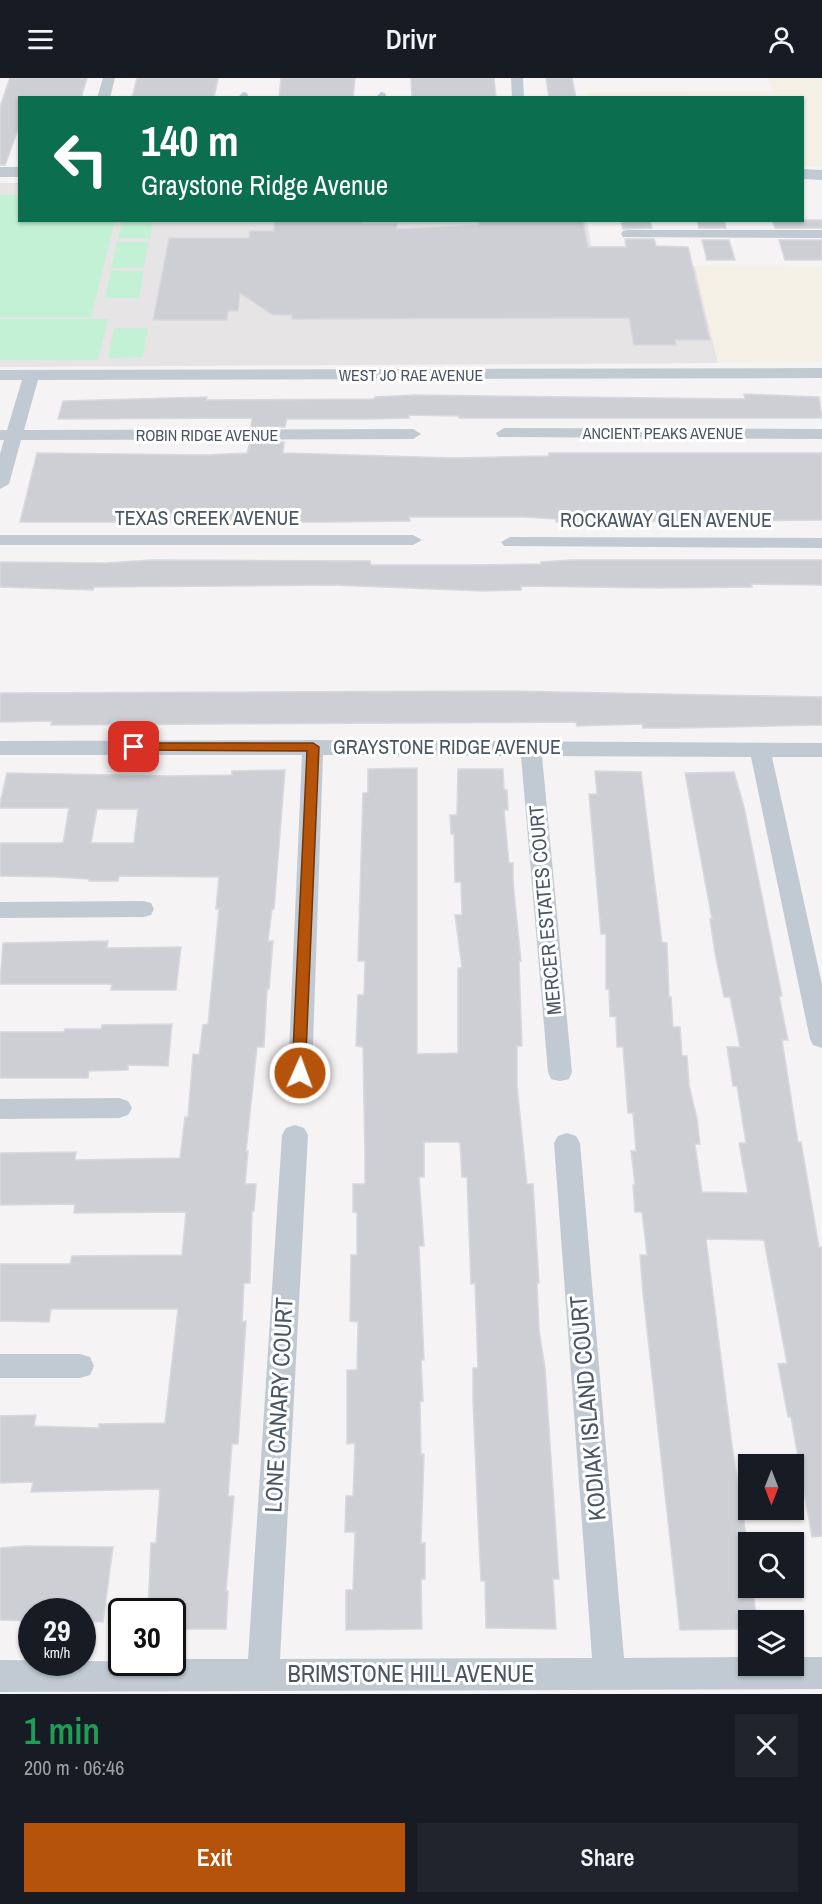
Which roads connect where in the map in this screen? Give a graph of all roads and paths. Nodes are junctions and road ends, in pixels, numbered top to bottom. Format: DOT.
graph roads {
  1 [pos="109,78"];
  2 [pos="517,78"];
  3 [pos="104,96"];
  4 [pos="518,96"];
  5 [pos="0,172"];
  6 [pos="18,172"];
  7 [pos="804,174"];
  8 [pos="822,175"];
  9 [pos="676,227"];
  10 [pos="755,227"];
  11 [pos="628,234"];
  12 [pos="822,234"];
  13 [pos="822,373"];
  14 [pos="0,375"];
  15 [pos="31,375"];
  16 [pos="504,433"];
  17 [pos="413,434"];
  18 [pos="822,434"];
  19 [pos="7,435"];
  20 [pos="0,484"];
  21 [pos="0,540"];
  22 [pos="413,540"];
  23 [pos="510,542"];
  24 [pos="822,543"];
  25 [pos="313,747"];
  26 [pos="531,747"];
  27 [pos="0,748"];
  28 [pos="760,750"];
  29 [pos="822,750"];
  30 [pos="143,909"];
  31 [pos="0,910"];
  32 [pos="822,1039"];
  33 [pos="560,1072"];
  34 [pos="300,1073"];
  35 [pos="120,1108"];
  36 [pos="0,1109"];
  37 [pos="295,1135"];
  38 [pos="567,1143"];
  39 [pos="0,1366"];
  40 [pos="80,1366"];
  41 [pos="263,1674"];
  42 [pos="609,1674"];
  43 [pos="822,1674"];
  44 [pos="0,1676"];
  1 -- 3 [label="street"];
  2 -- 4 [label="street"];
  5 -- 6 [label="street"];
  7 -- 8 [label="street"];
  9 -- 10 [label="street"];
  9 -- 11 [label="street"];
  10 -- 12 [label="street"];
  13 -- 15 [label="street, WEST JO RAE AVENUE"];
  14 -- 15 [label="street, WEST JO RAE AVENUE"];
  15 -- 19 [label="street"];
  16 -- 18 [label="street, ANCIENT PEAKS AVENUE"];
  17 -- 19 [label="street, ROBIN RIDGE AVENUE"];
  19 -- 20 [label="street"];
  21 -- 22 [label="street, TEXAS CREEK AVENUE"];
  23 -- 24 [label="street, ROCKAWAY GLEN AVENUE"];
  25 -- 26 [label="street, GRAYSTONE RIDGE AVENUE"];
  25 -- 27 [label="street, GRAYSTONE RIDGE AVENUE"];
  25 -- 34 [label="street"];
  26 -- 28 [label="street, GRAYSTONE RIDGE AVENUE"];
  26 -- 33 [label="street, MERCER ESTATES COURT"];
  28 -- 29 [label="street, GRAYSTONE RIDGE AVENUE"];
  28 -- 32 [label="street"];
  30 -- 31 [label="street"];
  35 -- 36 [label="street"];
  37 -- 41 [label="street, LONE CANARY COURT"];
  38 -- 42 [label="street, KODIAK ISLAND COURT"];
  39 -- 40 [label="street"];
  41 -- 42 [label="street, BRIMSTONE HILL AVENUE"];
  41 -- 44 [label="street, BRIMSTONE HILL AVENUE"];
  42 -- 43 [label="street, BRIMSTONE HILL AVENUE"];
}
